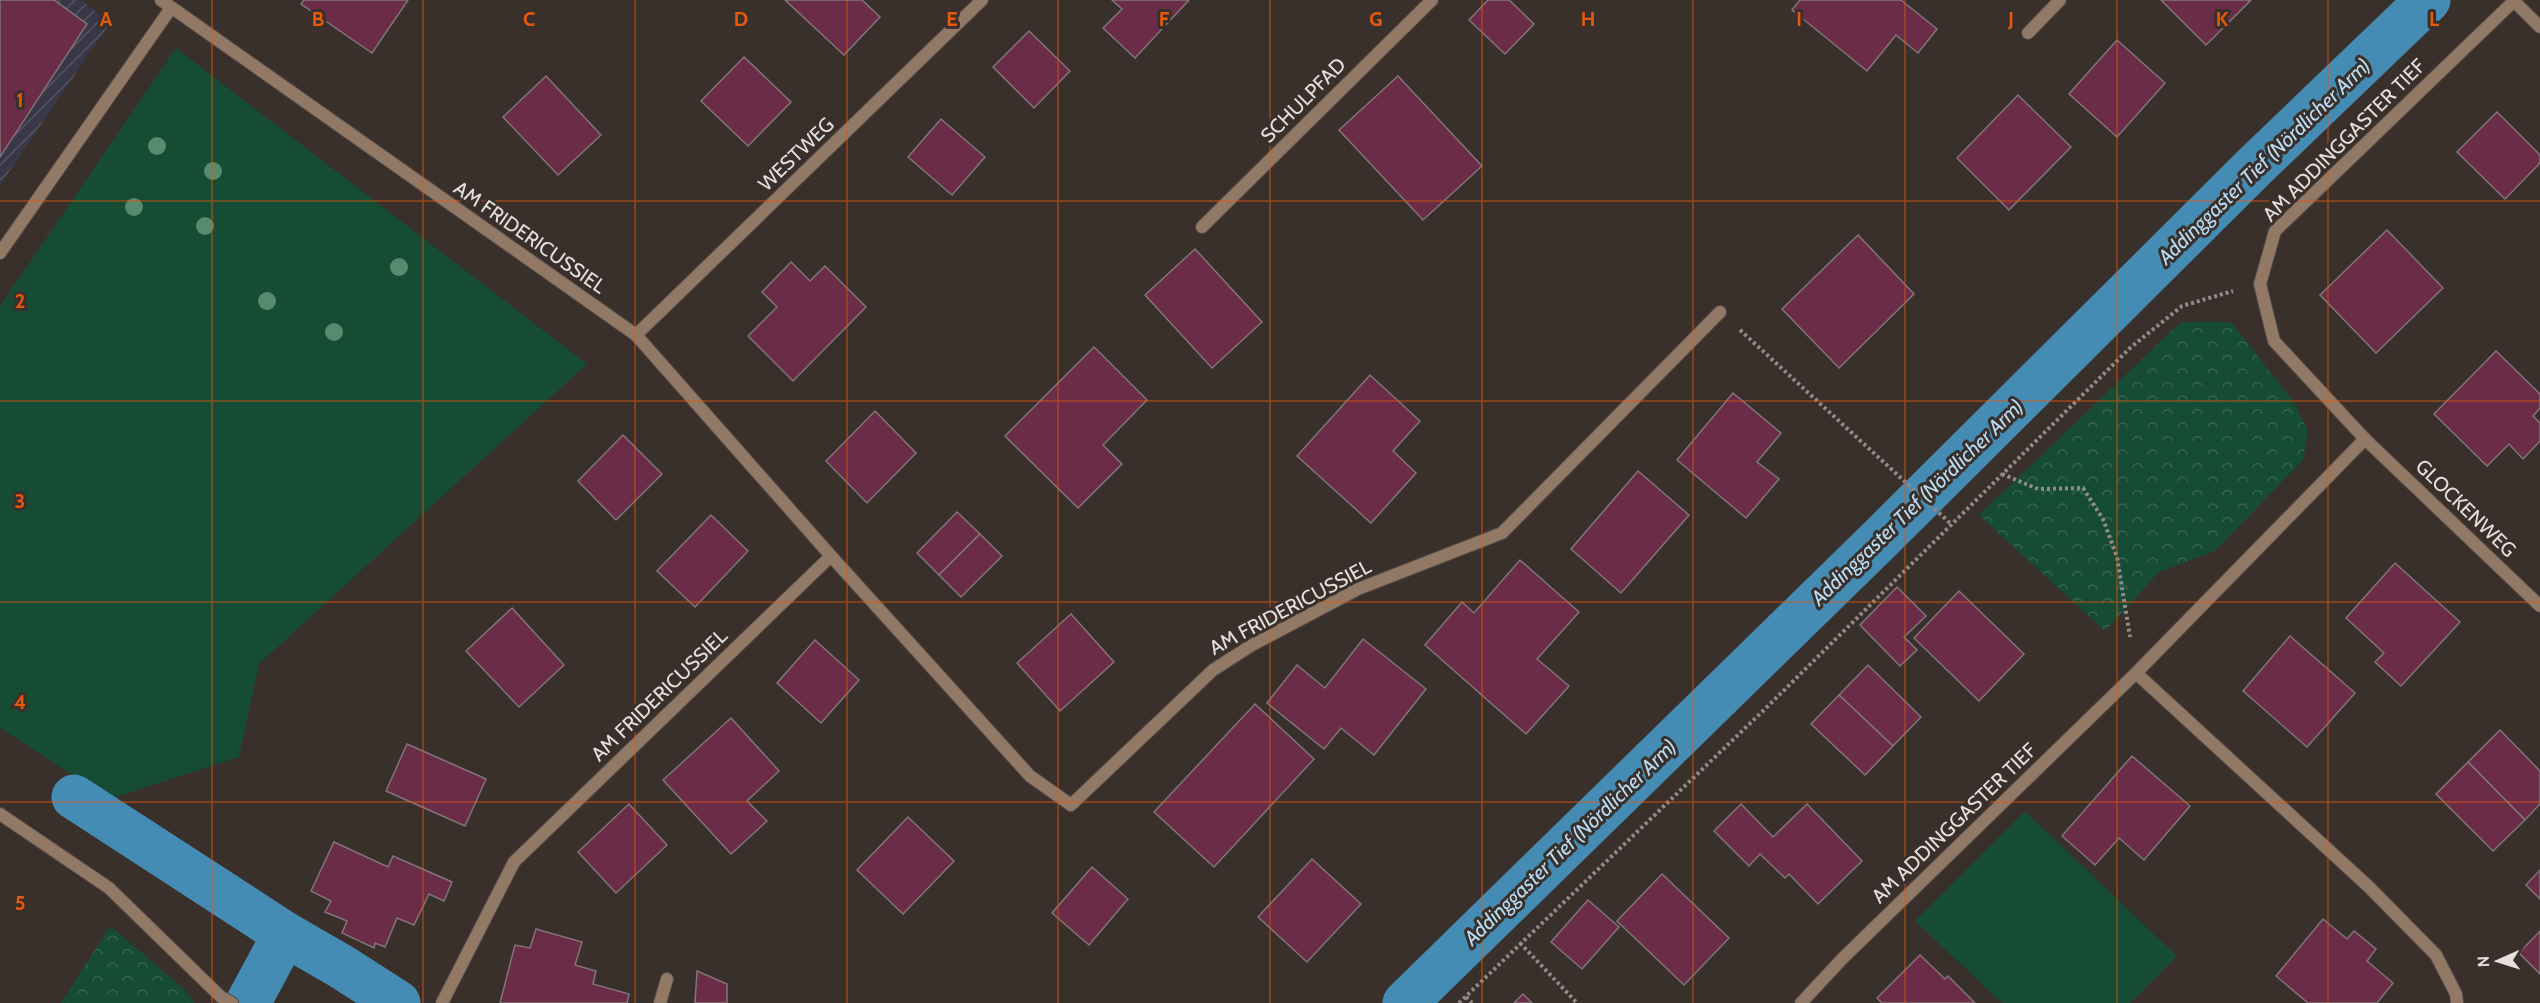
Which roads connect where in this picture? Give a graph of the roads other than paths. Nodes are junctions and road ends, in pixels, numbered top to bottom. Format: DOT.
graph roads {
  1 [pos="982,0"];
  2 [pos="1432,0"];
  3 [pos="2060,0"];
  4 [pos="2515,1"];
  5 [pos="169,2"];
  6 [pos="2540,27"];
  7 [pos="2028,33"];
  8 [pos="1202,227"];
  9 [pos="0,253"];
  10 [pos="1720,312"];
  11 [pos="636,335"];
  12 [pos="2365,439"];
  13 [pos="831,556"];
  14 [pos="2540,606"];
  15 [pos="2136,673"];
  16 [pos="0,814"];
  17 [pos="667,979"];
  18 [pos="226,1000"];
  19 [pos="442,1003"];
  20 [pos="660,1003"];
  21 [pos="1801,1003"];
  22 [pos="2457,1003"];
  1 -- 11 [label="street, WESTWEG"];
  2 -- 8 [label="street, SCHULPFAD"];
  3 -- 7 [label="street"];
  4 -- 6 [label="street, AM ADDINGGASTER TIEF"];
  4 -- 12 [label="street, AM ADDINGGASTER TIEF"];
  5 -- 9 [label="street"];
  5 -- 11 [label="street, AM FRIDERICUSSIEL"];
  10 -- 13 [label="street, AM FRIDERICUSSIEL"];
  11 -- 13 [label="street, AM FRIDERICUSSIEL"];
  12 -- 14 [label="street, GLOCKENWEG"];
  12 -- 15 [label="street, AM ADDINGGASTER TIEF"];
  13 -- 19 [label="street, AM FRIDERICUSSIEL"];
  15 -- 21 [label="street, AM ADDINGGASTER TIEF"];
  15 -- 22 [label="street"];
  16 -- 18 [label="street"];
  17 -- 20 [label="street"];
}
